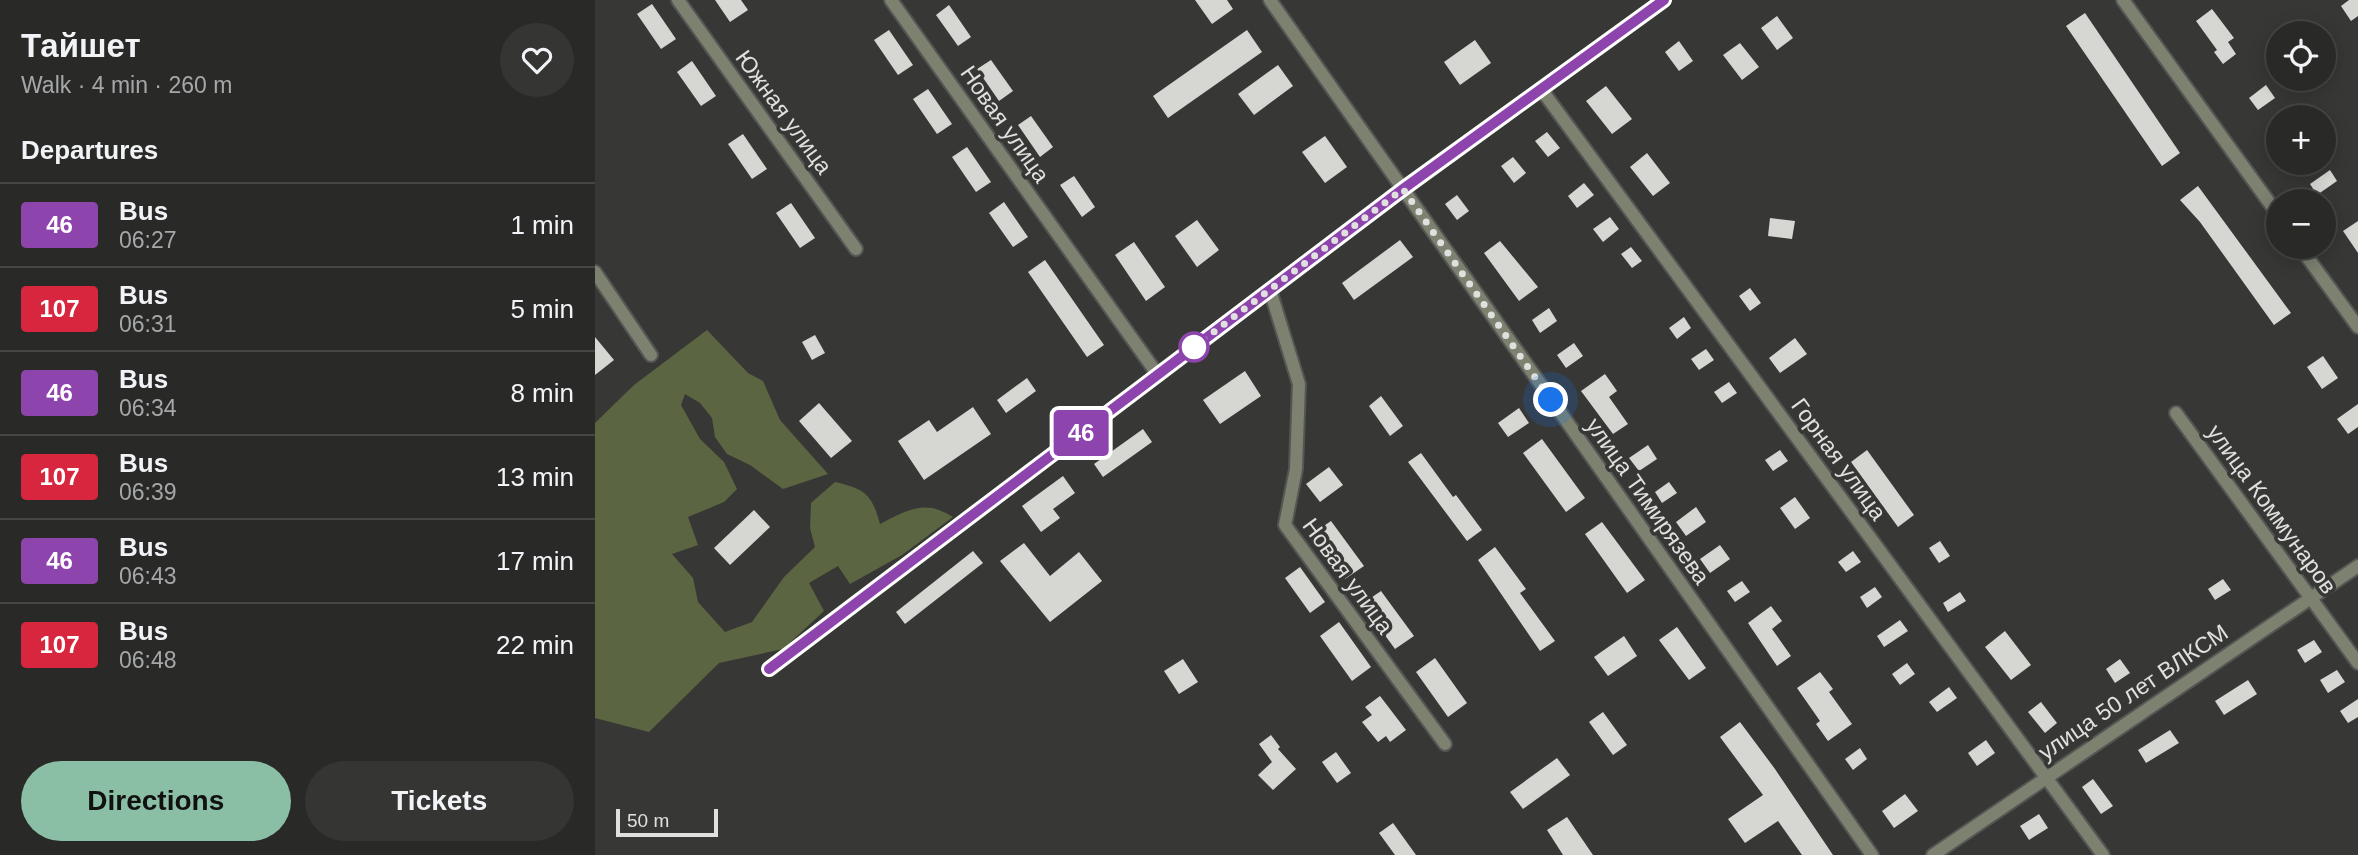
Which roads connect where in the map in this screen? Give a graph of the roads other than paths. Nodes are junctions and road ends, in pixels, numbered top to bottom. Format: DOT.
graph roads {
  1 [pos="678,0"];
  2 [pos="891,0"];
  3 [pos="1269,0"];
  4 [pos="1664,0"];
  5 [pos="2123,0"];
  6 [pos="1541,89"];
  7 [pos="1403,189"];
  8 [pos="2266,198"];
  9 [pos="856,249"];
  10 [pos="2309,259"];
  11 [pos="595,272"];
  12 [pos="1270,289"];
  13 [pos="2358,327"];
  14 [pos="650,355"];
  15 [pos="1158,375"];
  16 [pos="2176,413"];
  17 [pos="2358,566"];
  18 [pos="2312,597"];
  19 [pos="2358,663"];
  20 [pos="769,669"];
  21 [pos="1445,744"];
  22 [pos="2046,776"];
  23 [pos="1872,855"];
  24 [pos="1933,855"];
  25 [pos="2103,855"];
  1 -- 9 [label="street, Южная улица"];
  2 -- 15 [label="street, Новая улица"];
  3 -- 7 [label="street, улица Тимирязева"];
  4 -- 6 [label="street"];
  5 -- 8 [label="street"];
  6 -- 7 [label="street"];
  6 -- 22 [label="street, Горная улица"];
  7 -- 12 [label="street"];
  7 -- 23 [label="street, улица Тимирязева"];
  10 -- 13 [label="street"];
  11 -- 14 [label="street"];
  12 -- 15 [label="street"];
  12 -- 21 [label="street, Новая улица"];
  15 -- 20 [label="street"];
  16 -- 18 [label="street, улица Коммунаров"];
  17 -- 18 [label="street, улица 50 лет ВЛКСМ"];
  18 -- 19 [label="street, улица Коммунаров"];
  18 -- 22 [label="street, улица 50 лет ВЛКСМ"];
  22 -- 24 [label="street, улица 50 лет ВЛКСМ"];
  22 -- 25 [label="street, Горная улица"];
}
